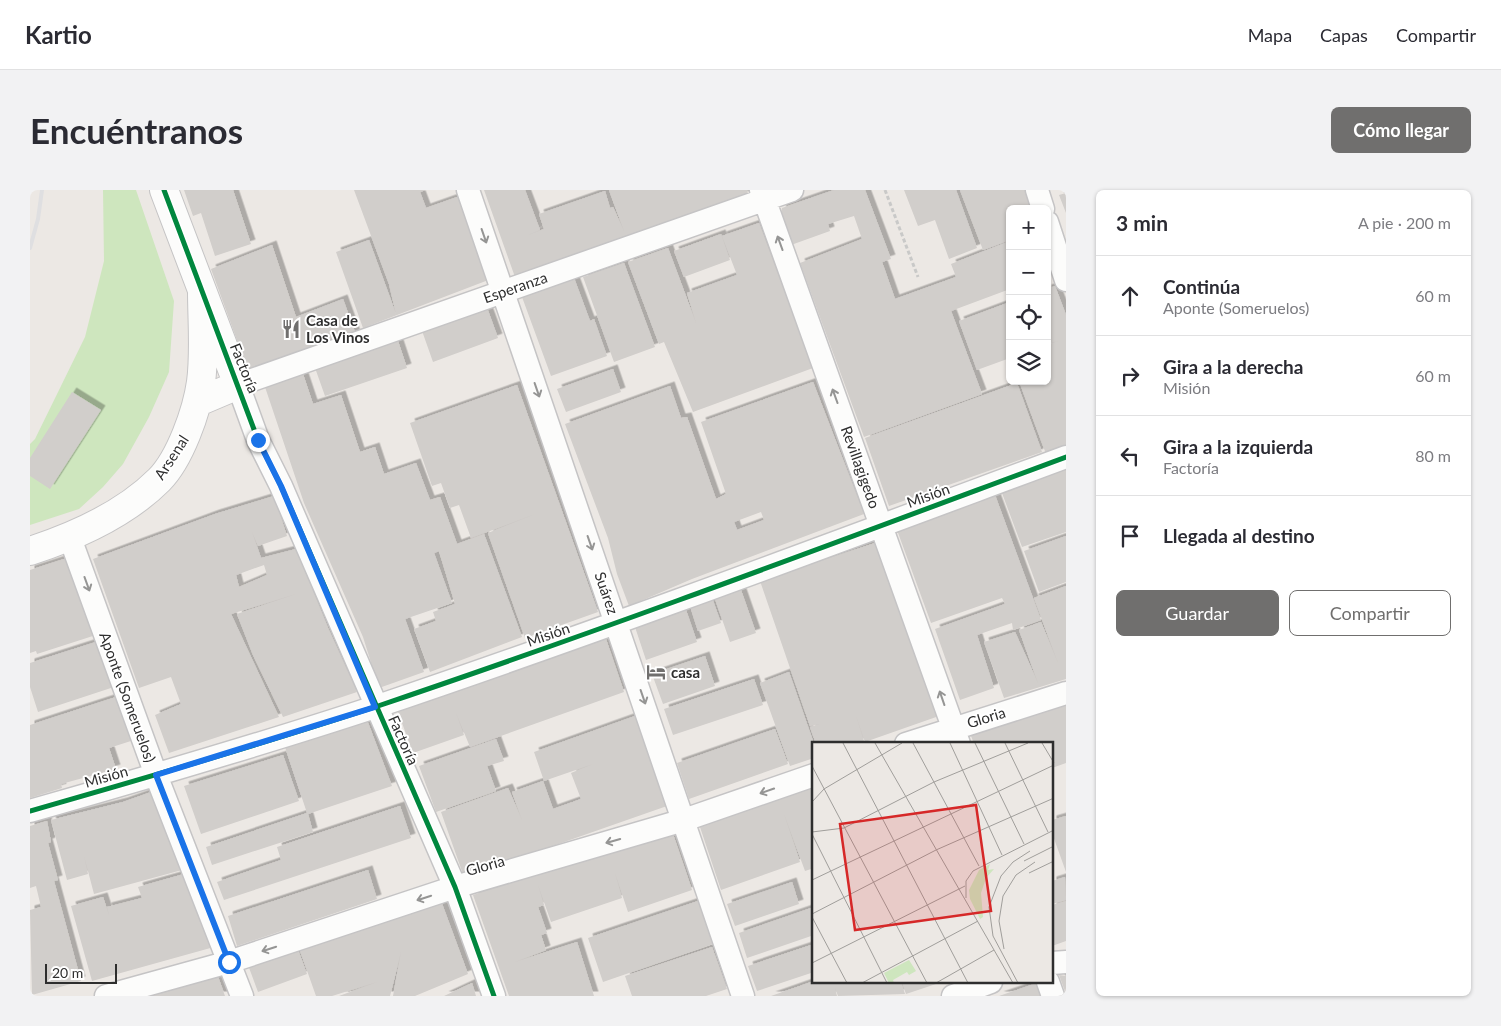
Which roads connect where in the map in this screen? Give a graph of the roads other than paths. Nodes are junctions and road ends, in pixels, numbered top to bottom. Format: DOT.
graph roads {
  1 [pos="164,190"];
  2 [pos="468,190"];
  3 [pos="792,190"];
  4 [pos="1037,190"];
  5 [pos="763,195"];
  6 [pos="1042,205"];
  7 [pos="1051,234"];
  8 [pos="1066,280"];
  9 [pos="202,291"];
  10 [pos="503,291"];
  11 [pos="238,385"];
  12 [pos="198,402"];
  13 [pos="1066,457"];
  14 [pos="882,526"];
  15 [pos="70,538"];
  16 [pos="30,551"];
  17 [pos="618,623"];
  18 [pos="1066,693"];
  19 [pos="375,707"];
  20 [pos="956,736"];
  21 [pos="918,742"];
  22 [pos="156,775"];
  23 [pos="812,776"];
  24 [pos="30,811"];
  25 [pos="684,820"];
  26 [pos="455,887"];
  27 [pos="229,962"];
  28 [pos="986,984"];
  29 [pos="1049,984"];
  30 [pos="106,996"];
  31 [pos="242,996"];
  32 [pos="494,996"];
  33 [pos="743,996"];
  34 [pos="953,996"];
  35 [pos="1053,996"];
  1 -- 9 [label="street, Factoría"];
  2 -- 10 [label="street, Suárez, one-way"];
  3 -- 5 [label="street, Esperanza"];
  4 -- 6 [label="street"];
  5 -- 10 [label="street, Esperanza"];
  14 -- 5 [label="street, Revillagigedo, one-way"];
  7 -- 8 [label="street"];
  9 -- 11 [label="street, Factoría"];
  9 -- 12 [label="street, Arsenal"];
  10 -- 11 [label="street, Esperanza"];
  10 -- 17 [label="street, Suárez, one-way"];
  11 -- 12 [label="street"];
  11 -- 19 [label="street, Factoría"];
  12 -- 15 [label="street, Arsenal"];
  13 -- 14 [label="street, Misión"];
  14 -- 17 [label="street, Misión"];
  20 -- 14 [label="street, Revillagigedo, one-way"];
  15 -- 16 [label="street, Arsenal"];
  15 -- 22 [label="street, Aponte (Someruelos), one-way"];
  17 -- 19 [label="street, Misión"];
  17 -- 25 [label="street, Suárez, one-way"];
  18 -- 20 [label="street, Gloria"];
  19 -- 22 [label="street, Misión"];
  19 -- 26 [label="street, Factoría"];
  20 -- 21 [label="street, Gloria"];
  22 -- 24 [label="street, Misión"];
  22 -- 27 [label="street, Aponte (Someruelos)"];
  23 -- 25 [label="street, Gloria, one-way"];
  25 -- 26 [label="street, Gloria, one-way"];
  25 -- 33 [label="street, Suárez"];
  26 -- 27 [label="street, Gloria, one-way"];
  26 -- 32 [label="street, Factoría"];
  27 -- 30 [label="street, Gloria"];
  27 -- 31 [label="street, Aponte (Someruelos)"];
  28 -- 34 [label="street"];
  29 -- 35 [label="street"];
}
